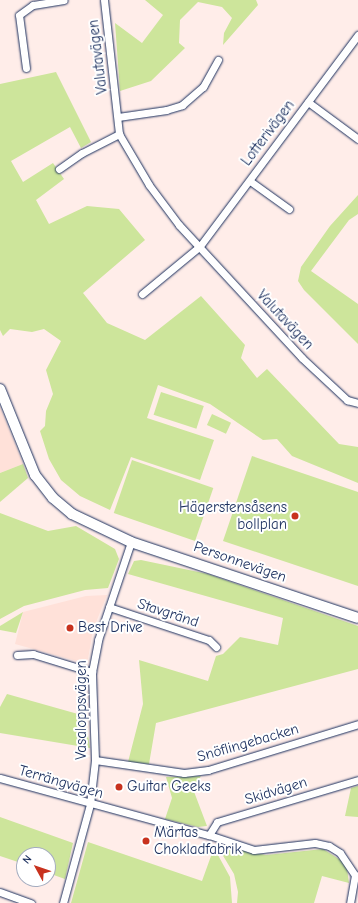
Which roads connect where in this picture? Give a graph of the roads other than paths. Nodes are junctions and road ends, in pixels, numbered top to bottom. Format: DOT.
graph roads {
  1 [pos="64,0"];
  2 [pos="104,0"];
  3 [pos="358,35"];
  4 [pos="218,60"];
  5 [pos="26,68"];
  6 [pos="308,102"];
  7 [pos="118,117"];
  8 [pos="119,134"];
  9 [pos="358,139"];
  10 [pos="59,169"];
  11 [pos="250,181"];
  12 [pos="289,209"];
  13 [pos="200,246"];
  14 [pos="142,294"];
  15 [pos="0,389"];
  16 [pos="358,404"];
  17 [pos="131,542"];
  18 [pos="109,607"];
  19 [pos="358,618"];
  20 [pos="216,647"];
  21 [pos="17,655"];
  22 [pos="92,672"];
  23 [pos="358,724"];
  24 [pos="95,760"];
  25 [pos="0,778"];
  26 [pos="358,780"];
  27 [pos="90,804"];
  28 [pos="209,835"];
  29 [pos="0,892"];
  30 [pos="31,903"];
  31 [pos="64,903"];
  32 [pos="350,903"];
  1 -- 5 [label="street"];
  2 -- 7 [label="street, Valutavägen"];
  3 -- 6 [label="street, Lotterivägen"];
  4 -- 7 [label="street"];
  6 -- 9 [label="street, Lotterivägen"];
  6 -- 11 [label="street, Lotterivägen"];
  7 -- 8 [label="street, Valutavägen"];
  8 -- 10 [label="street"];
  8 -- 13 [label="street, Valutavägen"];
  11 -- 12 [label="street, Lotterivägen"];
  11 -- 13 [label="street, Lotterivägen"];
  13 -- 14 [label="street"];
  13 -- 16 [label="street, Valutavägen"];
  15 -- 17 [label="street, Personnevägen"];
  17 -- 18 [label="street, Vasaloppsvägen"];
  17 -- 19 [label="street, Personnevägen"];
  18 -- 20 [label="street, Stavgränd"];
  18 -- 22 [label="street, Vasaloppsvägen"];
  21 -- 22 [label="street"];
  22 -- 24 [label="street, Vasaloppsvägen"];
  23 -- 24 [label="street, Snöflingebacken"];
  24 -- 27 [label="street, Vasaloppsvägen"];
  25 -- 27 [label="street, Terrängvägen"];
  26 -- 28 [label="street, Skidvägen"];
  27 -- 28 [label="street, Terrängvägen"];
  27 -- 31 [label="street, Vasaloppsvägen"];
  28 -- 32 [label="street, Terrängvägen"];
  29 -- 30 [label="street"];
}
